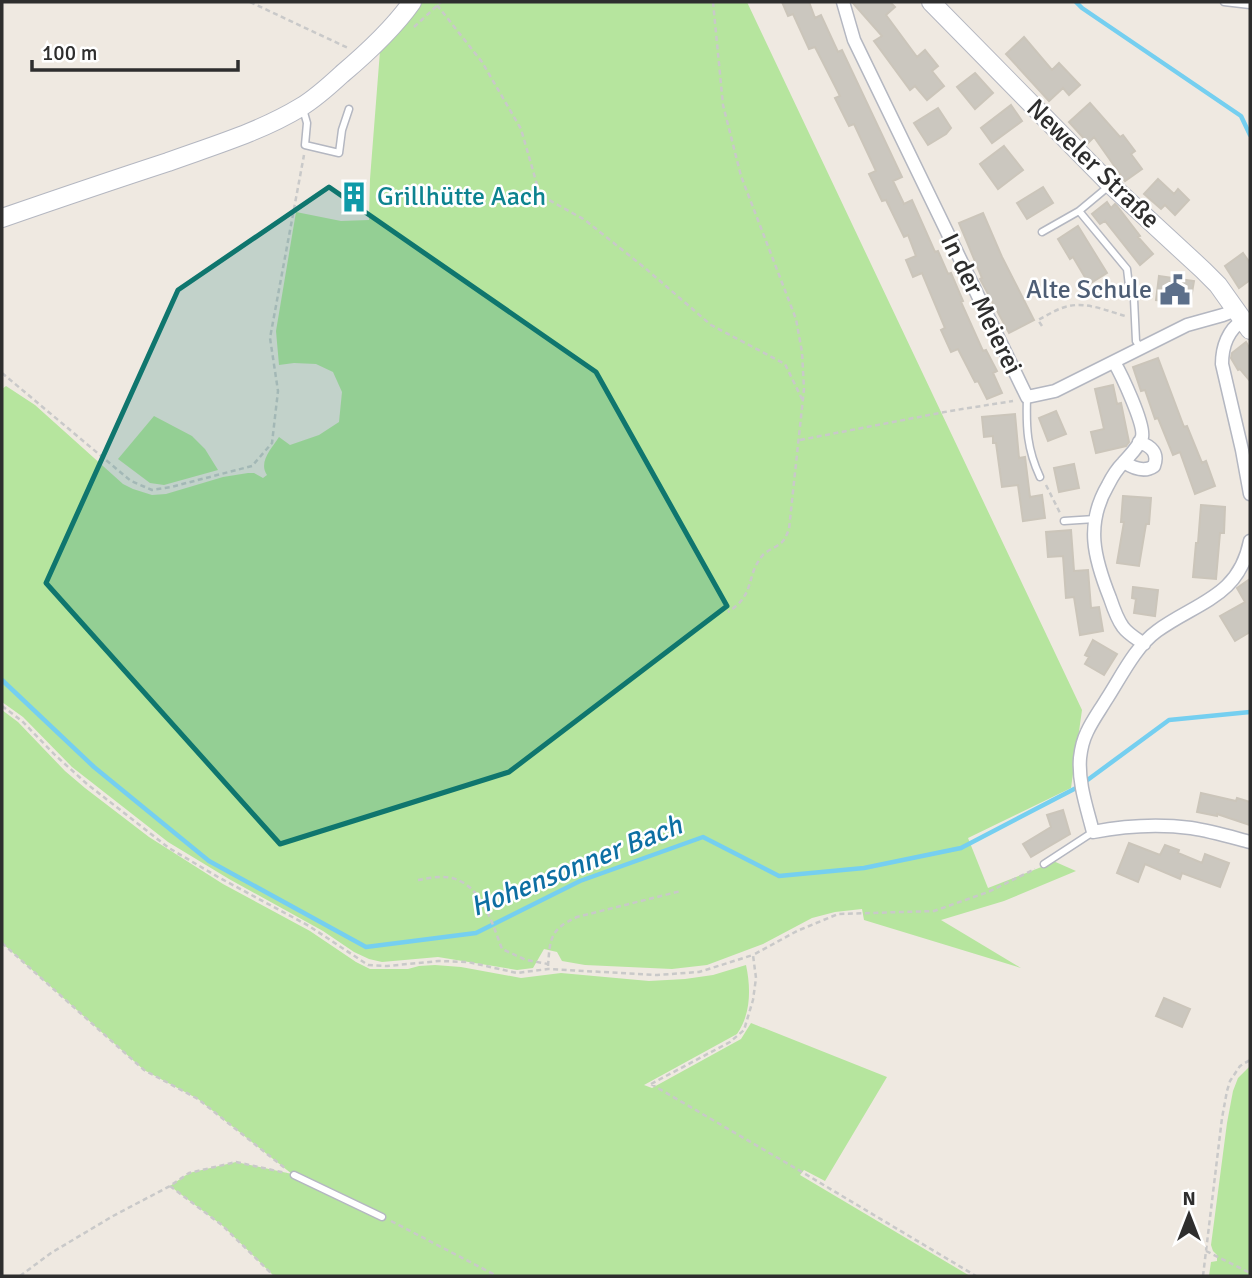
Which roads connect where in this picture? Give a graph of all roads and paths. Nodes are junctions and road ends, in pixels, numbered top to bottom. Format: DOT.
graph roads {
  1 [pos="250,2"];
  2 [pos="412,2"];
  3 [pos="713,2"];
  4 [pos="843,2"];
  5 [pos="931,2"];
  6 [pos="1224,2"];
  7 [pos="438,5"];
  8 [pos="1250,5"];
  9 [pos="363,56"];
  10 [pos="302,107"];
  11 [pos="349,109"];
  12 [pos="306,145"];
  13 [pos="1111,185"];
  14 [pos="1079,211"];
  15 [pos="2,218"];
  16 [pos="1042,232"];
  17 [pos="1134,319"];
  18 [pos="1243,320"];
  19 [pos="1042,326"];
  20 [pos="1141,349"];
  21 [pos="1114,362"];
  22 [pos="2,373"];
  23 [pos="1027,397"];
  24 [pos="803,401"];
  25 [pos="798,441"];
  26 [pos="1139,442"];
  27 [pos="1124,462"];
  28 [pos="1040,477"];
  29 [pos="1250,494"];
  30 [pos="1095,519"];
  31 [pos="1064,521"];
  32 [pos="1250,541"];
  33 [pos="728,612"];
  34 [pos="1144,643"];
  35 [pos="2,706"];
  36 [pos="1093,832"];
  37 [pos="1250,842"];
  38 [pos="1044,864"];
  39 [pos="418,880"];
  40 [pos="681,891"];
  41 [pos="2,943"];
  42 [pos="753,955"];
  43 [pos="548,964"];
  44 [pos="548,969"];
  45 [pos="1250,1060"];
  46 [pos="294,1175"];
  47 [pos="170,1186"];
  48 [pos="382,1217"];
  49 [pos="1206,1251"];
  50 [pos="1250,1273"];
  51 [pos="20,1276"];
  52 [pos="274,1276"];
  53 [pos="497,1276"];
  54 [pos="976,1276"];
  55 [pos="1203,1276"];
  1 -- 9 [label="path"];
  2 -- 9 [label="main road"];
  3 -- 24 [label="path"];
  4 -- 23 [label="street, In der Meierei"];
  5 -- 13 [label="main road, Neweler Straße"];
  6 -- 8 [label="lane"];
  7 -- 24 [label="path"];
  9 -- 10 [label="main road"];
  10 -- 12 [label="lane"];
  10 -- 15 [label="main road"];
  11 -- 12 [label="lane"];
  12 -- 22 [label="path"];
  13 -- 14 [label="lane"];
  13 -- 18 [label="main road, Neweler Straße"];
  14 -- 16 [label="lane"];
  14 -- 17 [label="lane"];
  17 -- 19 [label="path"];
  17 -- 20 [label="lane"];
  18 -- 20 [label="street, In der Meierei"];
  18 -- 29 [label="street"];
  20 -- 21 [label="street, In der Meierei"];
  21 -- 23 [label="street, In der Meierei"];
  21 -- 26 [label="street"];
  23 -- 25 [label="path"];
  23 -- 28 [label="lane"];
  24 -- 25 [label="path"];
  25 -- 33 [label="path"];
  26 -- 27 [label="street"];
  26 -- 27 [label="street"];
  27 -- 30 [label="street"];
  28 -- 31 [label="path"];
  30 -- 31 [label="lane"];
  30 -- 34 [label="street"];
  32 -- 34 [label="street"];
  34 -- 36 [label="street"];
  35 -- 44 [label="path"];
  36 -- 37 [label="street"];
  36 -- 38 [label="lane"];
  38 -- 42 [label="path"];
  39 -- 43 [label="path"];
  40 -- 43 [label="path"];
  41 -- 46 [label="path"];
  42 -- 44 [label="path"];
  42 -- 54 [label="path"];
  43 -- 44 [label="path"];
  45 -- 49 [label="path"];
  46 -- 47 [label="path"];
  46 -- 48 [label="lane"];
  47 -- 51 [label="path"];
  47 -- 52 [label="path"];
  48 -- 53 [label="path"];
  49 -- 50 [label="path"];
  49 -- 55 [label="path"];
}
